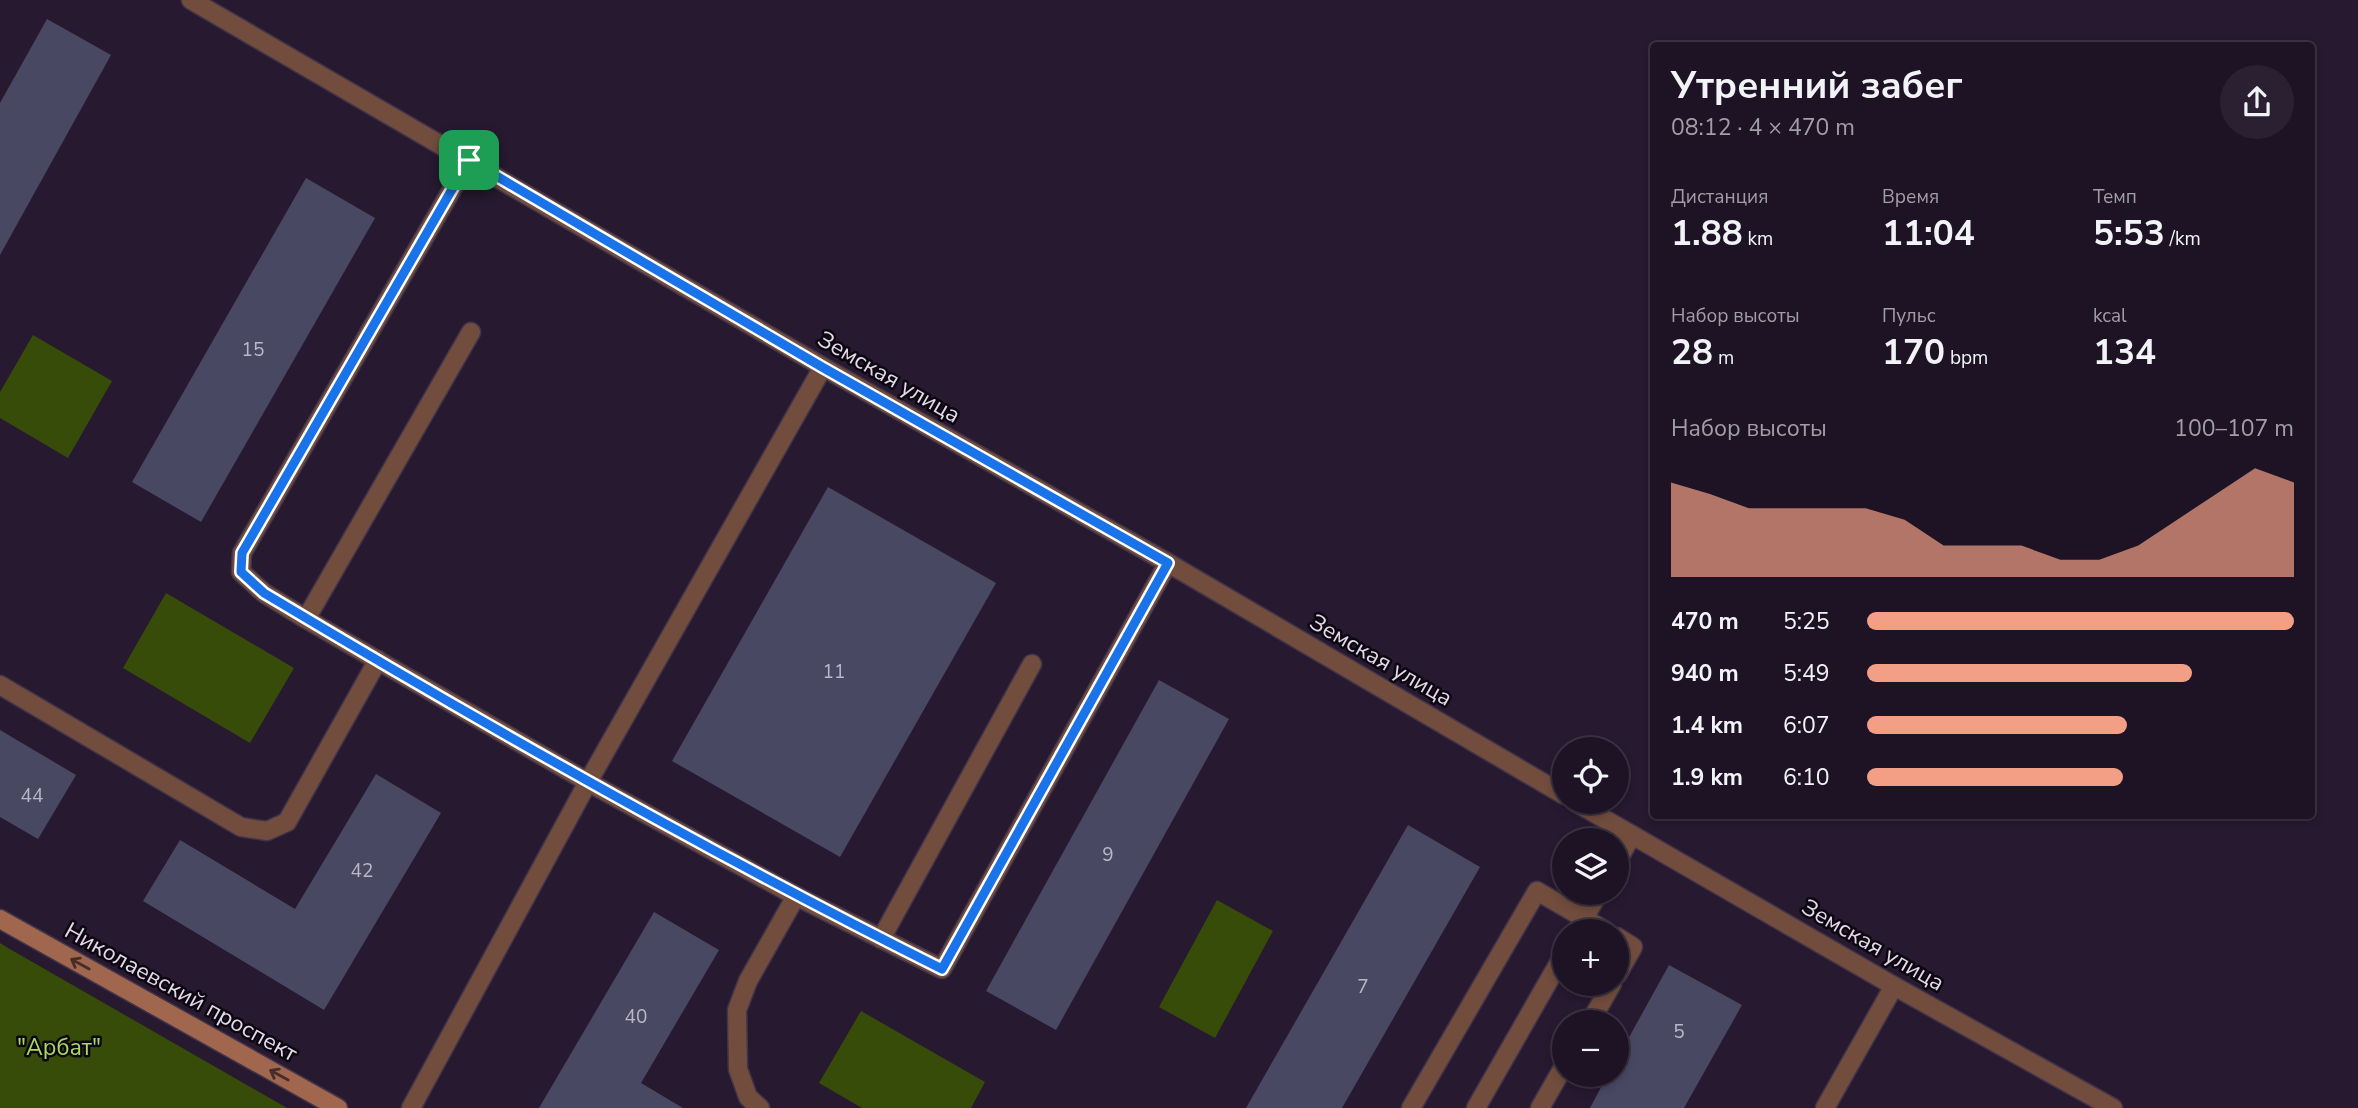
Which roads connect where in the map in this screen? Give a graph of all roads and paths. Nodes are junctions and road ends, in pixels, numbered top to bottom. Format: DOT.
graph roads {
  1 [pos="191,0"];
  2 [pos="469,160"];
  3 [pos="471,331"];
  4 [pos="822,367"];
  5 [pos="1168,563"];
  6 [pos="306,619"];
  7 [pos="378,660"];
  8 [pos="1032,664"];
  9 [pos="0,685"];
  10 [pos="588,782"];
  11 [pos="1552,788"];
  12 [pos="1596,814"];
  13 [pos="1632,835"];
  14 [pos="1629,840"];
  15 [pos="796,897"];
  16 [pos="0,919"];
  17 [pos="1573,919"];
  18 [pos="881,939"];
  19 [pos="1552,975"];
  20 [pos="1894,986"];
  21 [pos="1552,1087"];
  22 [pos="338,1108"];
  23 [pos="411,1108"];
  24 [pos="760,1108"];
  25 [pos="1411,1108"];
  26 [pos="1476,1108"];
  27 [pos="1541,1108"];
  28 [pos="1825,1108"];
  29 [pos="2113,1108"];
  1 -- 2 [label="street, Земская улица"];
  2 -- 4 [label="street, Земская улица"];
  2 -- 6 [label="street"];
  3 -- 6 [label="street"];
  4 -- 5 [label="street, Земская улица"];
  4 -- 10 [label="street"];
  5 -- 11 [label="street, Земская улица"];
  5 -- 18 [label="street"];
  6 -- 7 [label="street"];
  7 -- 9 [label="street"];
  7 -- 10 [label="street"];
  8 -- 18 [label="street"];
  10 -- 15 [label="street"];
  10 -- 23 [label="street"];
  12 -- 13 [label="street, Земская улица"];
  13 -- 14 [label="street"];
  13 -- 20 [label="street, Земская улица"];
  15 -- 18 [label="street"];
  15 -- 24 [label="street"];
  22 -- 16 [label="main road, Николаевский проспект, one-way"];
  17 -- 25 [label="street"];
  19 -- 26 [label="street"];
  20 -- 28 [label="street"];
  20 -- 29 [label="street, Земская улица"];
  21 -- 27 [label="street"];
}
